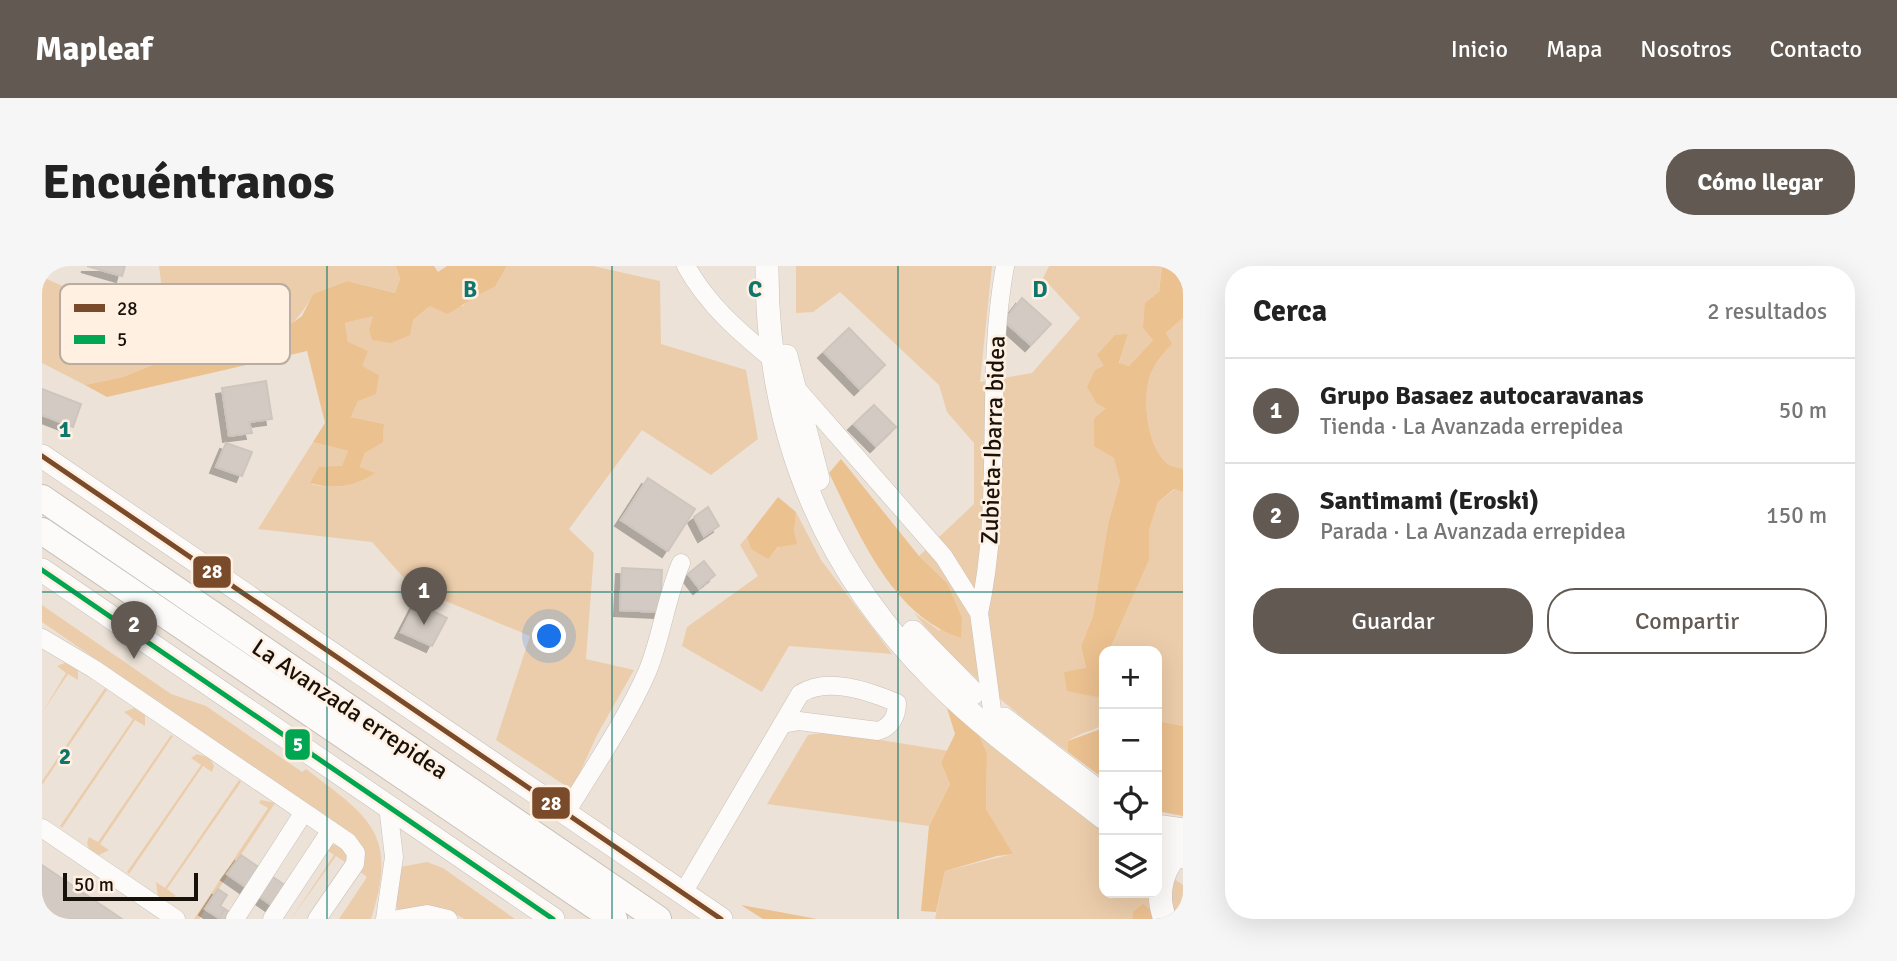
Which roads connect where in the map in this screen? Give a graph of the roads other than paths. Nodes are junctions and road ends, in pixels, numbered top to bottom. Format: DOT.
graph roads {
  1 [pos="686,266"];
  2 [pos="767,266"];
  3 [pos="783,266"];
  4 [pos="1005,266"];
  5 [pos="771,358"];
  6 [pos="790,382"];
  7 [pos="42,456"];
  8 [pos="42,498"];
  9 [pos="42,531"];
  10 [pos="681,563"];
  11 [pos="42,569"];
  12 [pos="979,614"];
  13 [pos="42,630"];
  14 [pos="42,638"];
  15 [pos="94,669"];
  16 [pos="992,709"];
  17 [pos="783,724"];
  18 [pos="1099,792"];
  19 [pos="388,806"];
  20 [pos="304,813"];
  21 [pos="565,814"];
  22 [pos="1099,814"];
  23 [pos="1162,827"];
  24 [pos="42,828"];
  25 [pos="331,830"];
  26 [pos="1183,830"];
  27 [pos="1162,842"];
  28 [pos="1175,859"];
  29 [pos="683,893"];
  30 [pos="717,915"];
  31 [pos="176,919"];
  32 [pos="235,919"];
  33 [pos="272,919"];
  34 [pos="317,919"];
  35 [pos="385,919"];
  36 [pos="398,919"];
  37 [pos="448,919"];
  38 [pos="553,919"];
  39 [pos="614,919"];
  40 [pos="658,919"];
  41 [pos="1164,919"];
  1 -- 5 [label="street"];
  2 -- 5 [label="main road"];
  3 -- 6 [label="main road"];
  4 -- 12 [label="street, Zubieta-Ibarra bidea"];
  5 -- 22 [label="main road"];
  6 -- 12 [label="street"];
  6 -- 16 [label="main road"];
  7 -- 21 [label="main road"];
  8 -- 40 [label="highway, La Avanzada errepidea"];
  9 -- 39 [label="highway, La Avanzada errepidea"];
  10 -- 21 [label="street"];
  11 -- 19 [label="main road"];
  12 -- 16 [label="street"];
  13 -- 15 [label="street"];
  14 -- 15 [label="street"];
  15 -- 20 [label="street"];
  16 -- 18 [label="main road"];
  17 -- 17 [label="street"];
  17 -- 29 [label="street"];
  19 -- 35 [label="street"];
  19 -- 38 [label="main road"];
  20 -- 25 [label="street"];
  20 -- 32 [label="street"];
  21 -- 29 [label="main road"];
  23 -- 26 [label="main road"];
  24 -- 31 [label="street"];
  25 -- 33 [label="street"];
  25 -- 34 [label="street"];
  27 -- 28 [label="main road"];
  28 -- 41 [label="main road"];
  29 -- 30 [label="main road"];
  36 -- 37 [label="street"];
}
